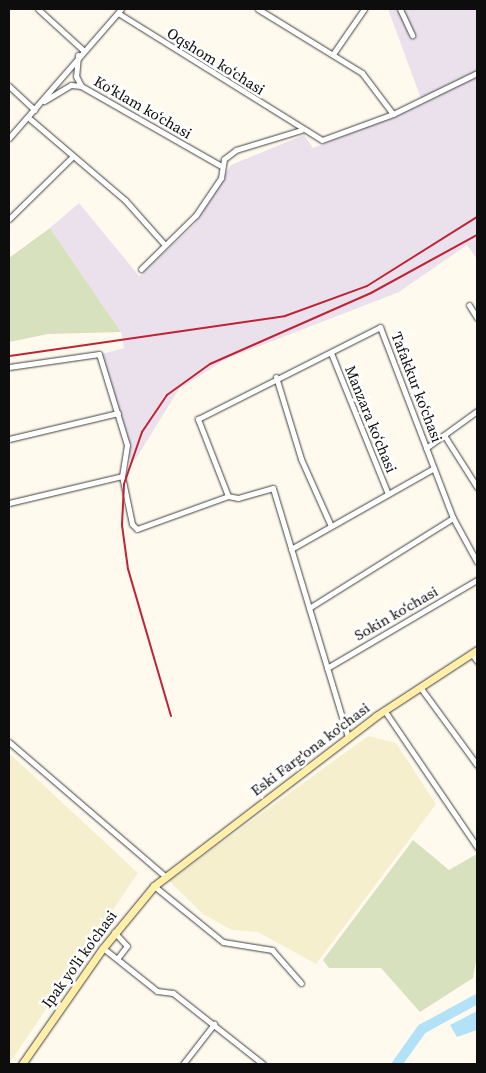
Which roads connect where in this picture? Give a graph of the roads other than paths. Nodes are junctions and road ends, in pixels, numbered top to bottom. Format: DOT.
graph roads {
  1 [pos="38,9"];
  2 [pos="258,9"];
  3 [pos="364,9"];
  4 [pos="400,9"];
  5 [pos="120,11"];
  6 [pos="412,35"];
  7 [pos="83,50"];
  8 [pos="333,54"];
  9 [pos="78,55"];
  10 [pos="477,72"];
  11 [pos="9,86"];
  12 [pos="81,86"];
  13 [pos="43,102"];
  14 [pos="35,110"];
  15 [pos="393,114"];
  16 [pos="30,118"];
  17 [pos="302,130"];
  18 [pos="9,138"];
  19 [pos="71,158"];
  20 [pos="220,166"];
  21 [pos="9,219"];
  22 [pos="165,245"];
  23 [pos="141,269"];
  24 [pos="469,304"];
  25 [pos="477,318"];
  26 [pos="331,353"];
  27 [pos="9,368"];
  28 [pos="276,377"];
  29 [pos="477,411"];
  30 [pos="118,413"];
  31 [pos="444,435"];
  32 [pos="9,440"];
  33 [pos="426,448"];
  34 [pos="434,468"];
  35 [pos="122,476"];
  36 [pos="477,487"];
  37 [pos="388,494"];
  38 [pos="228,496"];
  39 [pos="9,504"];
  40 [pos="453,518"];
  41 [pos="331,526"];
  42 [pos="292,549"];
  43 [pos="477,562"];
  44 [pos="477,580"];
  45 [pos="309,608"];
  46 [pos="474,652"];
  47 [pos="477,661"];
  48 [pos="327,668"];
  49 [pos="420,687"];
  50 [pos="384,710"];
  51 [pos="348,736"];
  52 [pos="9,742"];
  53 [pos="477,764"];
  54 [pos="477,848"];
  55 [pos="165,876"];
  56 [pos="154,886"];
  57 [pos="114,932"];
  58 [pos="103,948"];
  59 [pos="117,960"];
  60 [pos="301,983"];
  61 [pos="214,1024"];
  62 [pos="22,1064"];
  63 [pos="183,1064"];
  64 [pos="263,1064"];
  1 -- 7 [label="street"];
  2 -- 8 [label="street"];
  3 -- 8 [label="street"];
  4 -- 6 [label="street"];
  5 -- 7 [label="street"];
  5 -- 17 [label="street, Oqshom koʻchasi"];
  7 -- 9 [label="street"];
  8 -- 15 [label="street"];
  9 -- 12 [label="street, Koʻklam koʻchasi"];
  9 -- 13 [label="street"];
  10 -- 15 [label="street, Oqshom koʻchasi"];
  11 -- 14 [label="street"];
  12 -- 13 [label="street"];
  12 -- 20 [label="street, Koʻklam koʻchasi"];
  13 -- 14 [label="street"];
  14 -- 16 [label="street"];
  15 -- 17 [label="street, Oqshom koʻchasi"];
  16 -- 18 [label="street"];
  16 -- 19 [label="street"];
  17 -- 20 [label="street"];
  19 -- 21 [label="street"];
  19 -- 22 [label="street"];
  20 -- 22 [label="street"];
  22 -- 23 [label="street"];
  24 -- 25 [label="street"];
  26 -- 28 [label="street, Tafakkur koʻchasi"];
  26 -- 33 [label="street, Tafakkur koʻchasi"];
  26 -- 37 [label="street, Manzara koʻchasi"];
  27 -- 30 [label="street"];
  28 -- 38 [label="street"];
  28 -- 41 [label="street"];
  29 -- 31 [label="street"];
  30 -- 32 [label="street"];
  30 -- 35 [label="street"];
  31 -- 33 [label="street"];
  31 -- 36 [label="street"];
  33 -- 34 [label="street, Tafakkur koʻchasi"];
  34 -- 37 [label="street"];
  34 -- 40 [label="street, Tafakkur koʻchasi"];
  35 -- 38 [label="street"];
  35 -- 39 [label="street"];
  37 -- 41 [label="street"];
  38 -- 42 [label="street"];
  40 -- 43 [label="street, Tafakkur koʻchasi"];
  40 -- 45 [label="street"];
  41 -- 42 [label="street"];
  42 -- 45 [label="street"];
  44 -- 48 [label="street, Sokin koʻchasi"];
  45 -- 48 [label="street"];
  46 -- 47 [label="street"];
  46 -- 49 [label="main road, Eski Farg'ona ko'chasi"];
  48 -- 51 [label="street"];
  49 -- 50 [label="main road, Eski Farg'ona ko'chasi"];
  49 -- 53 [label="street"];
  50 -- 51 [label="main road, Eski Farg'ona ko'chasi"];
  50 -- 54 [label="street"];
  51 -- 55 [label="main road, Eski Farg'ona ko'chasi"];
  52 -- 55 [label="street"];
  55 -- 56 [label="main road, Ipak yo'li ko'chasi"];
  56 -- 57 [label="main road, Ipak yo'li ko'chasi"];
  56 -- 60 [label="street"];
  57 -- 58 [label="main road, Ipak yo'li ko'chasi"];
  57 -- 59 [label="street"];
  58 -- 59 [label="street"];
  58 -- 62 [label="main road, Ipak yo'li ko'chasi"];
  59 -- 61 [label="street"];
  61 -- 63 [label="street"];
  61 -- 64 [label="street"];
}
